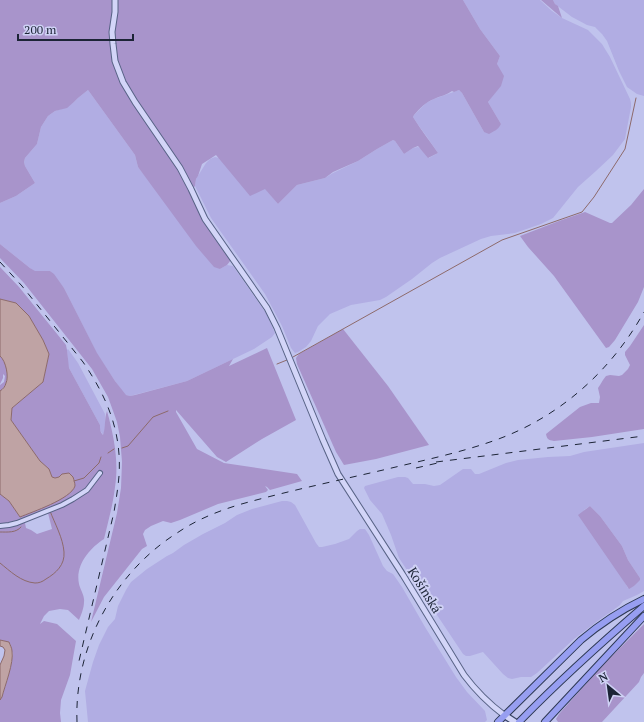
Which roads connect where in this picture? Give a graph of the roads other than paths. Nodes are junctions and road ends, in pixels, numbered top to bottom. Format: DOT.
graph roads {
  1 [pos="115,0"];
  2 [pos="100,473"];
  3 [pos="0,526"];
  4 [pos="644,599"];
  5 [pos="644,606"];
  6 [pos="644,616"];
  7 [pos="504,715"];
  8 [pos="498,722"];
  9 [pos="515,722"];
  10 [pos="519,722"];
  11 [pos="545,722"];
  1 -- 7 [label="street, Košínská"];
  2 -- 3 [label="street"];
  4 -- 7 [label="main road"];
  5 -- 10 [label="main road"];
  6 -- 11 [label="main road"];
  7 -- 8 [label="main road"];
  7 -- 9 [label="main road, Košínská"];
}
